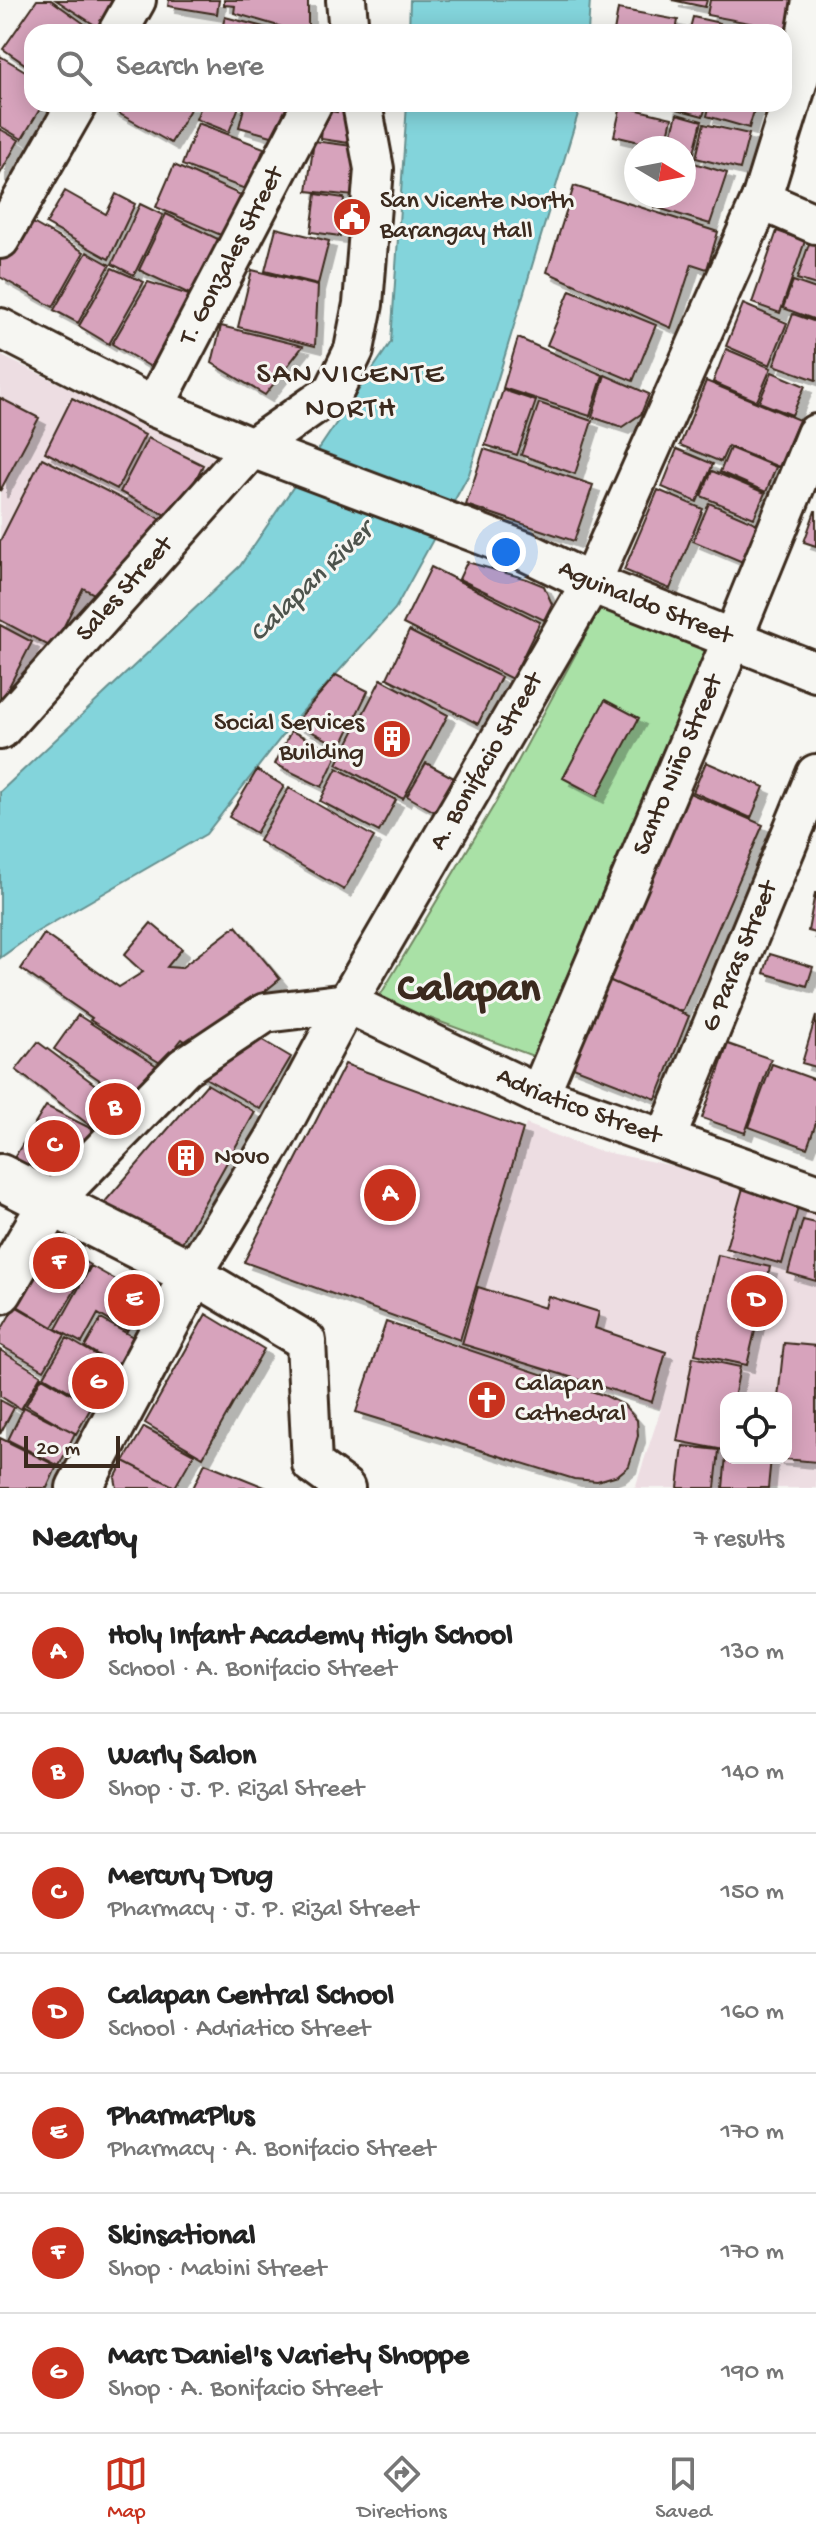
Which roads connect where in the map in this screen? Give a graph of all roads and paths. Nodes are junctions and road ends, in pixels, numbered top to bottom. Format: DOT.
graph roads {
  1 [pos="136,0"];
  2 [pos="346,0"];
  3 [pos="812,0"];
  4 [pos="122,24"];
  5 [pos="348,24"];
  6 [pos="792,100"];
  7 [pos="72,112"];
  8 [pos="308,112"];
  9 [pos="363,112"];
  10 [pos="788,112"];
  11 [pos="761,200"];
  12 [pos="816,224"];
  13 [pos="0,239"];
  14 [pos="0,328"];
  15 [pos="154,407"];
  16 [pos="816,434"];
  17 [pos="252,448"];
  18 [pos="591,583"];
  19 [pos="733,638"];
  20 [pos="816,672"];
  21 [pos="0,730"];
  22 [pos="816,774"];
  23 [pos="347,1003"];
  24 [pos="539,1095"];
  25 [pos="666,1138"];
  26 [pos="0,1177"];
  27 [pos="816,1193"];
  28 [pos="52,1202"];
  29 [pos="193,1274"];
  30 [pos="0,1291"];
  31 [pos="79,1488"];
  32 [pos="345,1488"];
  1 -- 4 [label="street"];
  2 -- 5 [label="street"];
  3 -- 6 [label="street, A. Bonifacio Street"];
  7 -- 13 [label="street"];
  8 -- 15 [label="street, T. Gonzales Street"];
  9 -- 17 [label="street, Sales Street"];
  10 -- 11 [label="street, A. Bonifacio Street"];
  11 -- 12 [label="street"];
  11 -- 18 [label="street, A. Bonifacio Street"];
  14 -- 15 [label="street, Aguinaldo Street"];
  15 -- 17 [label="street, Aguinaldo Street"];
  16 -- 19 [label="street, Santo Niño Street"];
  17 -- 18 [label="street, Aguinaldo Street"];
  17 -- 21 [label="street, Sales Street"];
  18 -- 19 [label="street, Aguinaldo Street"];
  18 -- 23 [label="street, A. Bonifacio Street"];
  19 -- 20 [label="street, Aguinaldo Street"];
  19 -- 24 [label="street, Santo Niño Street"];
  22 -- 25 [label="street, G Paras Street"];
  23 -- 24 [label="street, Adriatico Street"];
  23 -- 28 [label="street"];
  23 -- 29 [label="street, A. Bonifacio Street"];
  24 -- 25 [label="street, Adriatico Street"];
  25 -- 27 [label="street, Adriatico Street"];
  26 -- 28 [label="highway"];
  28 -- 29 [label="highway"];
  28 -- 30 [label="highway"];
  29 -- 31 [label="highway, A. Bonifacio Street"];
  29 -- 32 [label="street"];
}
